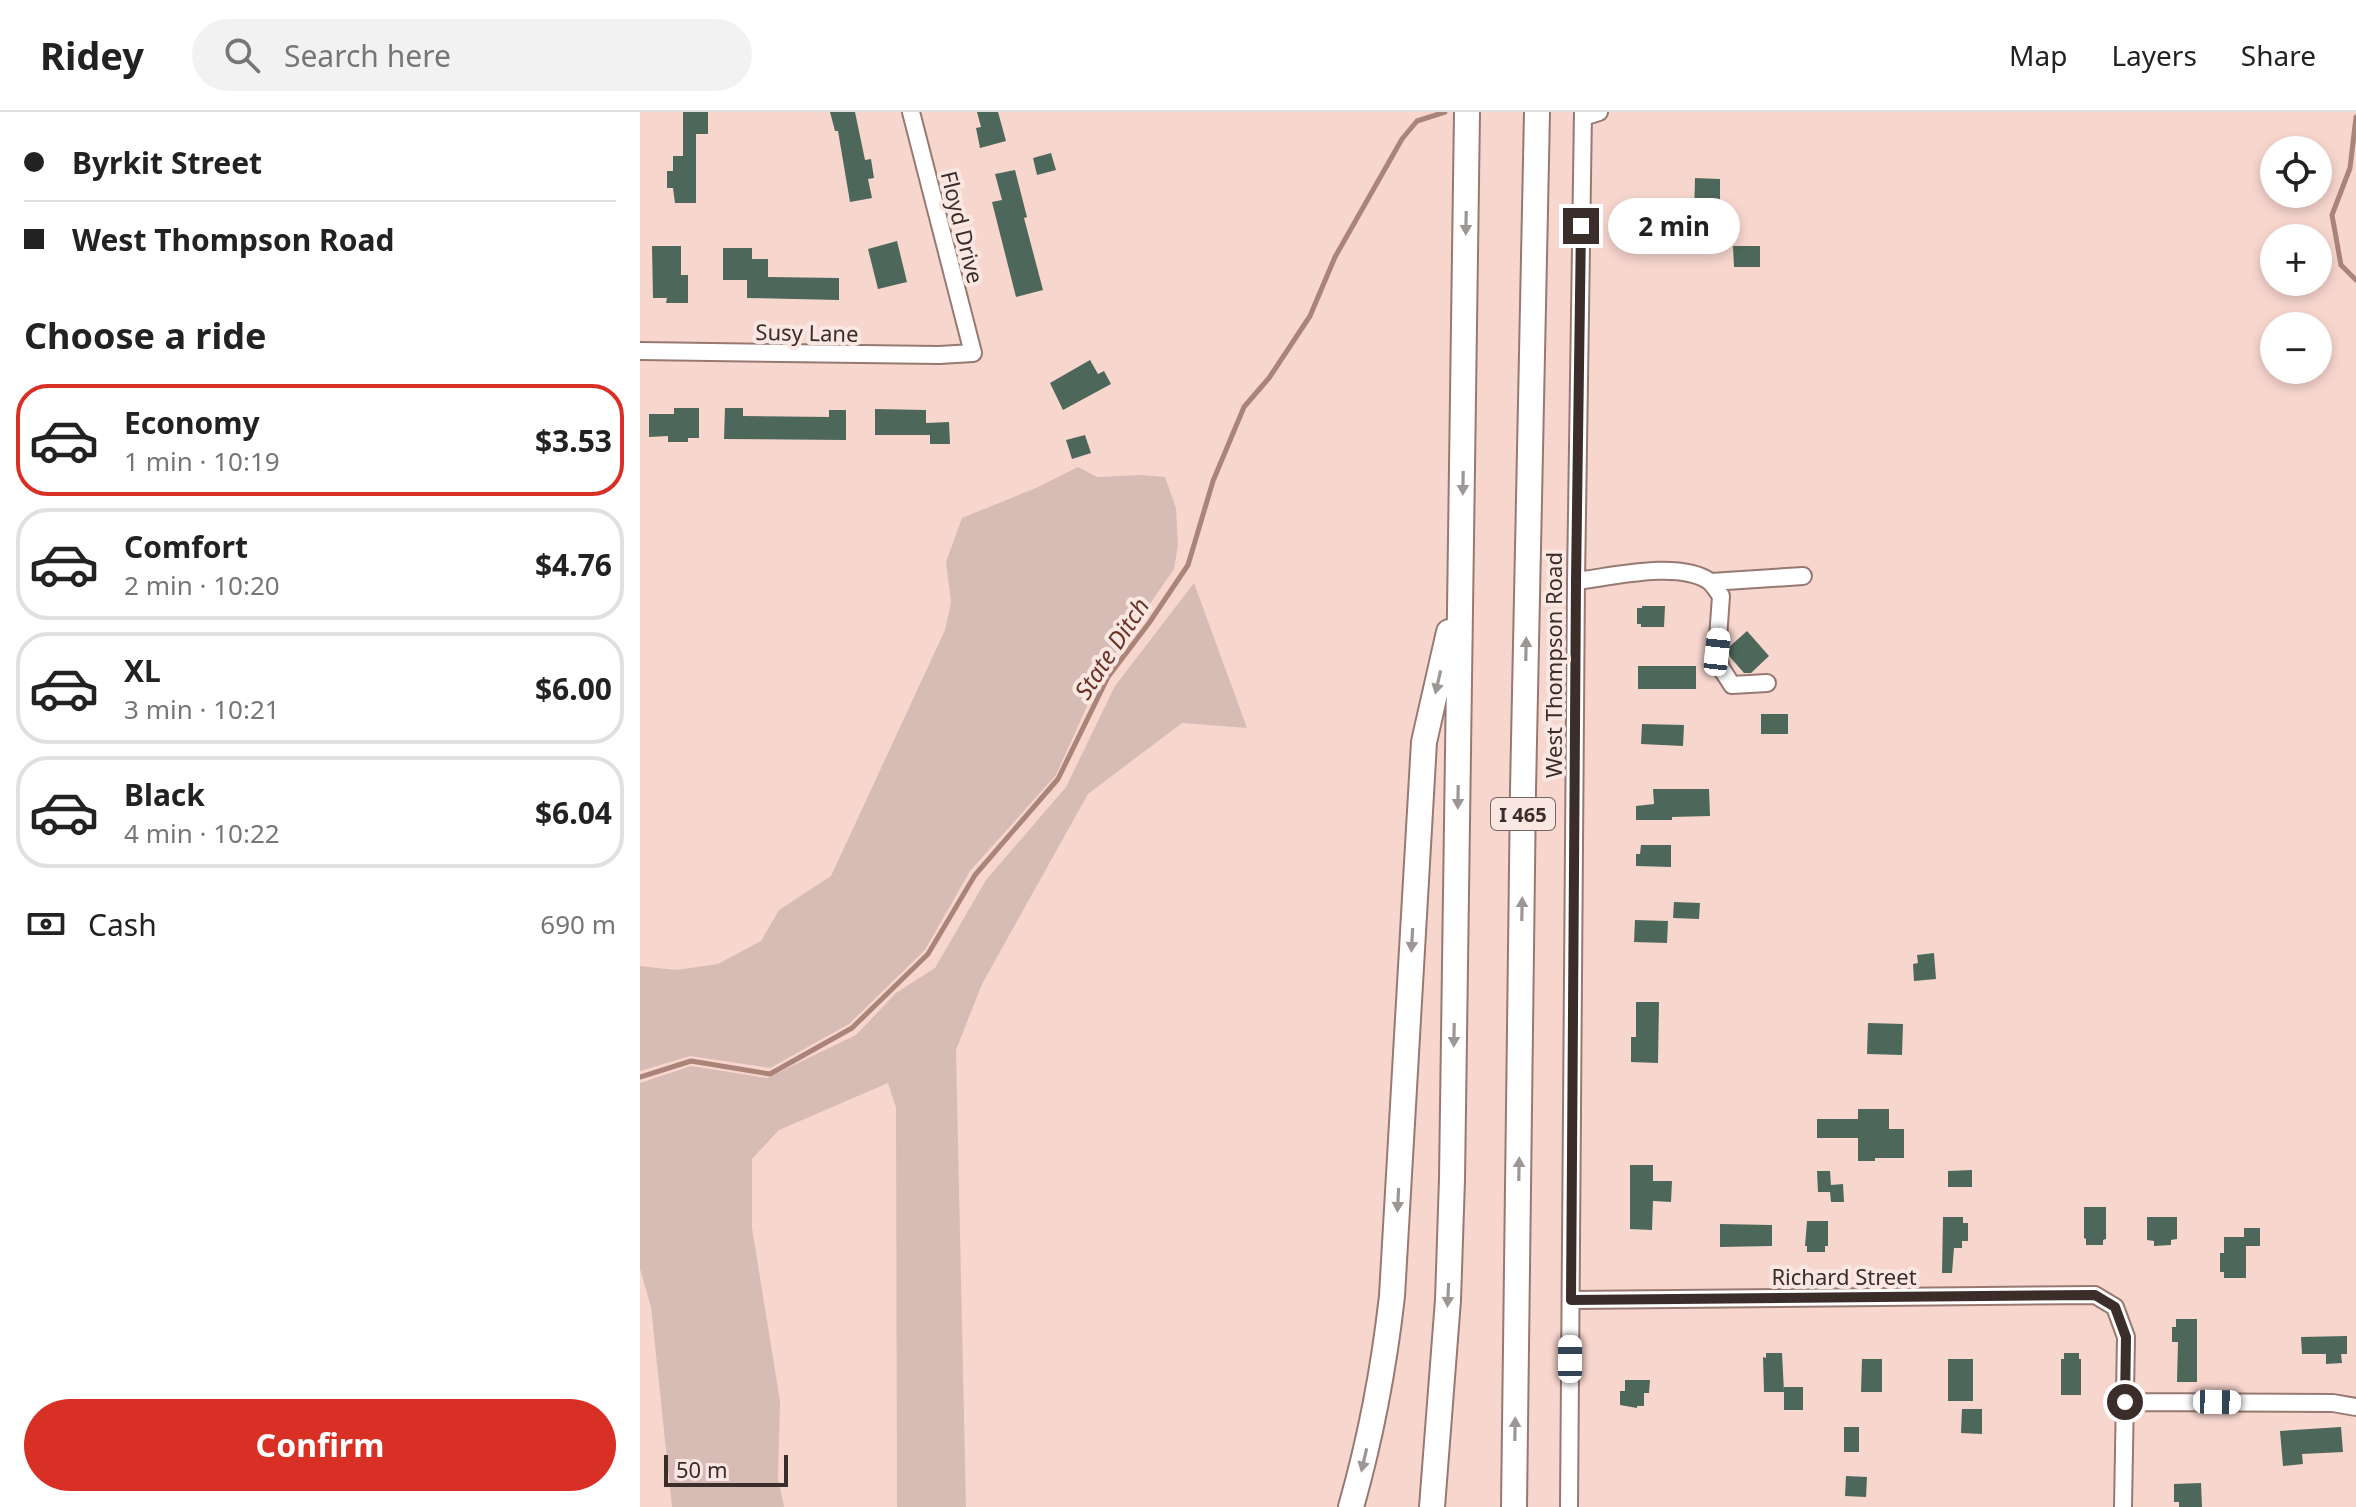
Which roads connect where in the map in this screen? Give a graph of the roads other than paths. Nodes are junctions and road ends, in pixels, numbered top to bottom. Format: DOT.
graph roads {
  1 [pos="911,112"];
  2 [pos="1467,112"];
  3 [pos="1588,114"];
  4 [pos="1537,116"];
  5 [pos="640,351"];
  6 [pos="973,353"];
  7 [pos="1803,576"];
  8 [pos="1461,579"];
  9 [pos="1576,581"];
  10 [pos="1711,582"];
  11 [pos="1767,683"];
  12 [pos="1571,1300"];
  13 [pos="2125,1402"];
  14 [pos="2356,1407"];
  15 [pos="1351,1507"];
  16 [pos="1432,1507"];
  17 [pos="1514,1507"];
  18 [pos="1569,1507"];
  19 [pos="2123,1507"];
  1 -- 6 [label="street, Floyd Drive"];
  2 -- 8 [label="highway, one-way"];
  3 -- 9 [label="street, West Thompson Road"];
  17 -- 4 [label="highway, I 465, one-way"];
  5 -- 6 [label="street, Susy Lane"];
  7 -- 10 [label="street"];
  8 -- 15 [label="highway, one-way"];
  8 -- 16 [label="highway, one-way"];
  9 -- 10 [label="street"];
  9 -- 12 [label="street, West Thompson Road"];
  10 -- 11 [label="street"];
  12 -- 13 [label="street, Richard Street"];
  12 -- 18 [label="street, West Thompson Road"];
  13 -- 14 [label="street"];
  13 -- 19 [label="street"];
}
